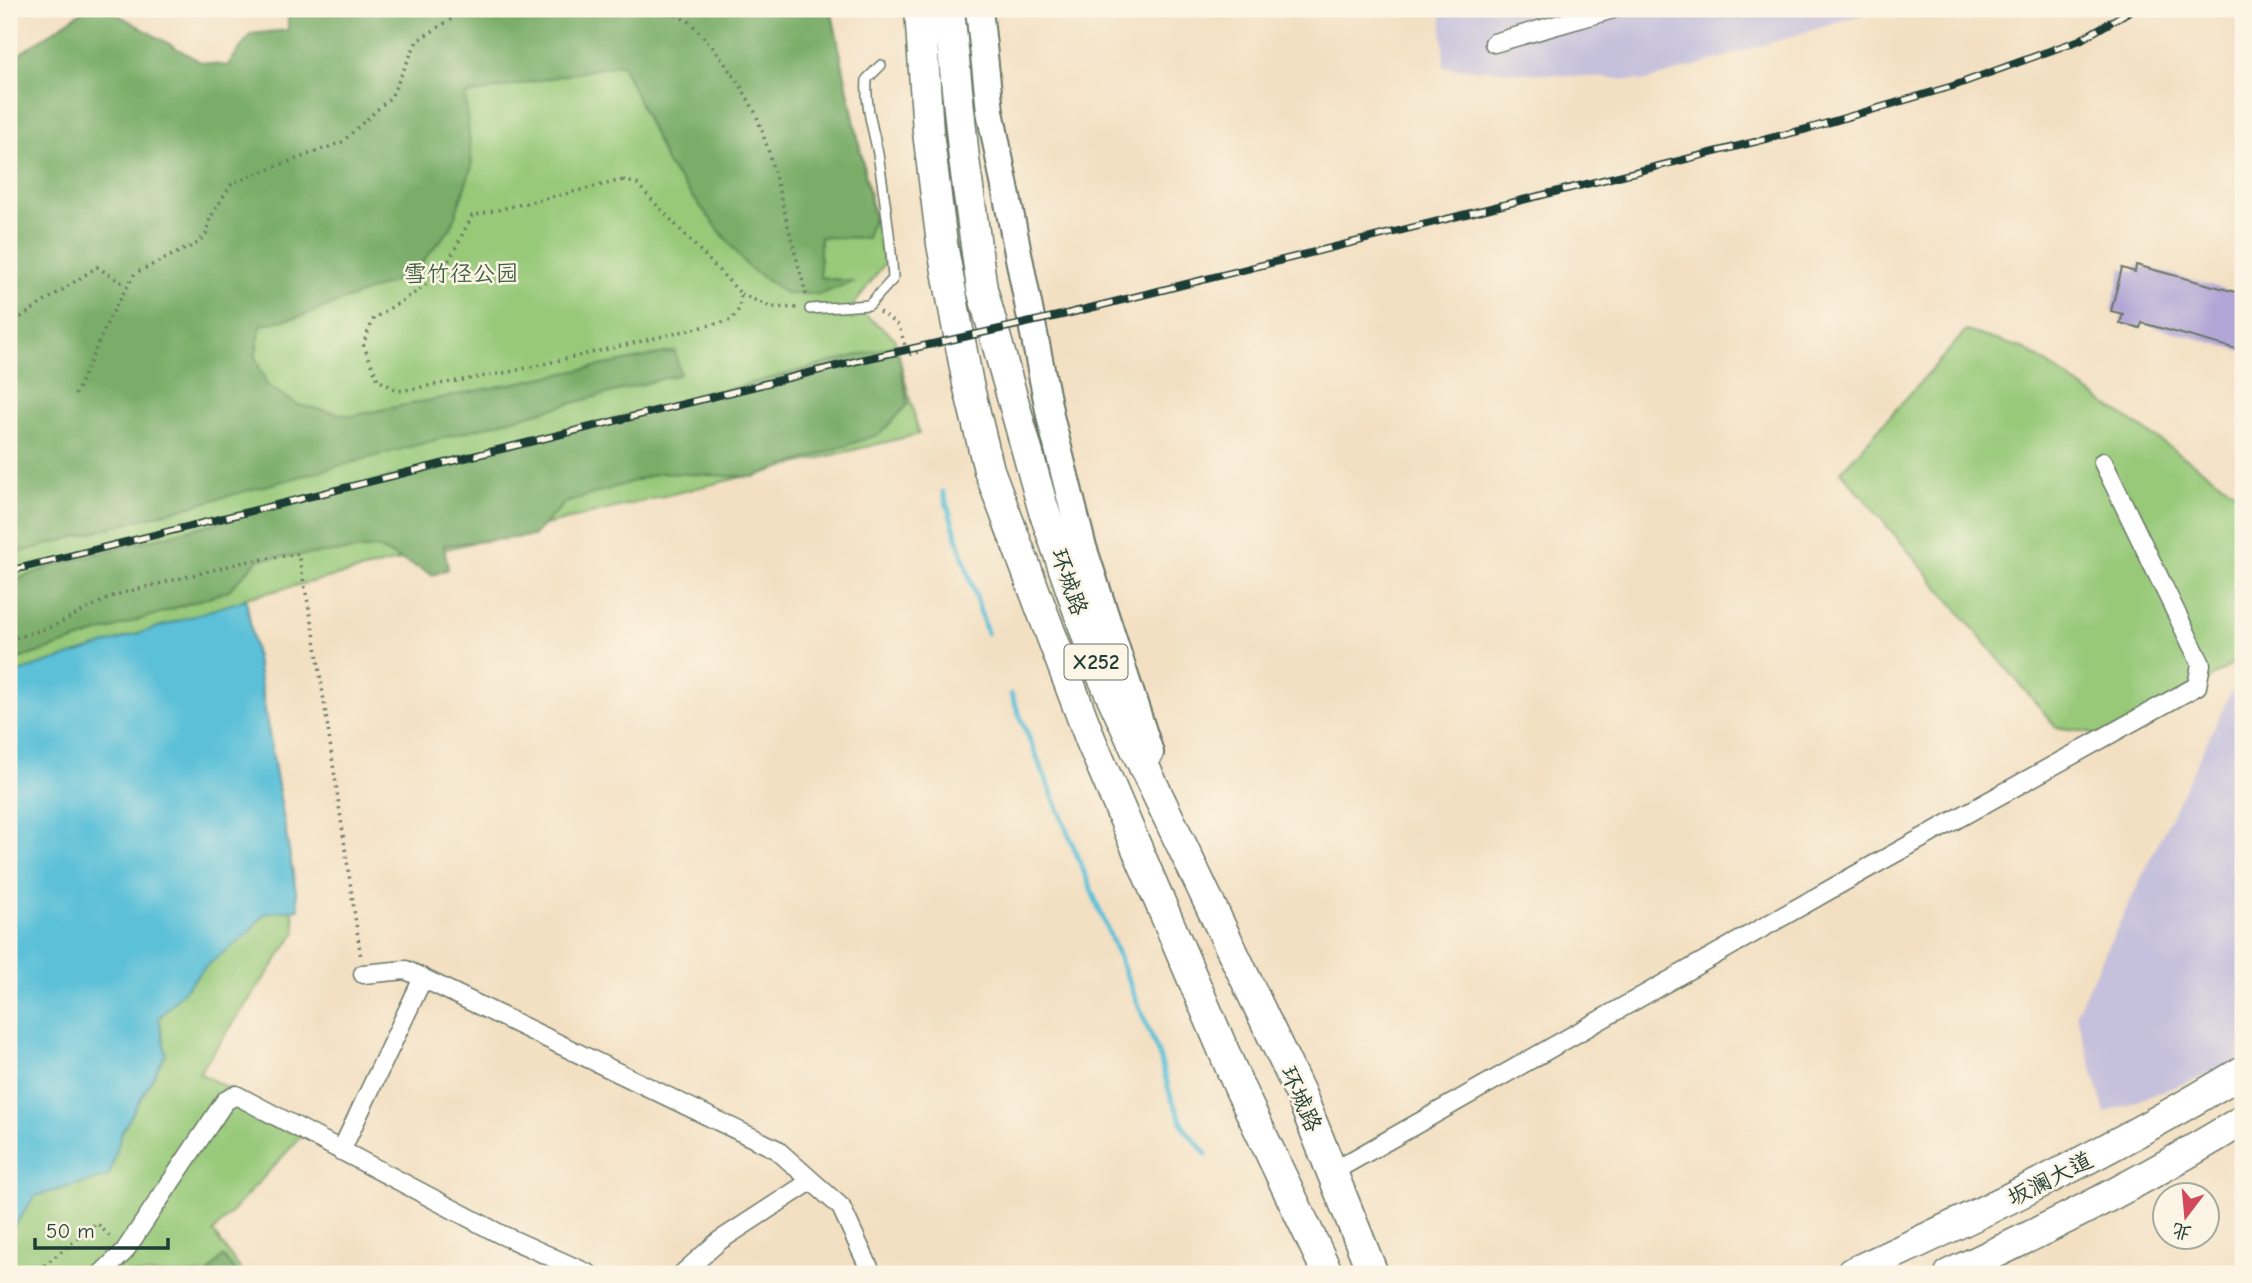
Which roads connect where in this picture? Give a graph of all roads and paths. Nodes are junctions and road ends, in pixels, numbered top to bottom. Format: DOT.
graph roads {
  1 [pos="467,9"];
  2 [pos="663,9"];
  3 [pos="920,9"];
  4 [pos="949,9"];
  5 [pos="979,9"];
  6 [pos="1614,9"];
  7 [pos="1494,43"];
  8 [pos="881,65"];
  9 [pos="127,286"];
  10 [pos="741,294"];
  11 [pos="869,305"];
  12 [pos="810,309"];
  13 [pos="9,326"];
  14 [pos="918,352"];
  15 [pos="75,395"];
  16 [pos="2103,462"];
  17 [pos="9,640"];
  18 [pos="1181,845"];
  19 [pos="363,974"];
  20 [pos="423,978"];
  21 [pos="2243,1071"];
  22 [pos="2243,1121"];
  23 [pos="341,1151"];
  24 [pos="1332,1172"];
  25 [pos="811,1181"];
  26 [pos="124,1252"];
  27 [pos="33,1274"];
  28 [pos="101,1274"];
  29 [pos="589,1274"];
  30 [pos="682,1274"];
  31 [pos="872,1274"];
  32 [pos="1328,1274"];
  33 [pos="1373,1274"];
  34 [pos="1850,1274"];
  35 [pos="1951,1274"];
  1 -- 9 [label="path"];
  2 -- 12 [label="path"];
  3 -- 32 [label="main road, 环城路 / X252"];
  4 -- 18 [label="main road, 环城路 / X252"];
  5 -- 18 [label="main road"];
  6 -- 7 [label="street"];
  8 -- 11 [label="lane"];
  9 -- 13 [label="path"];
  9 -- 15 [label="path"];
  10 -- 10 [label="path"];
  10 -- 12 [label="path"];
  11 -- 12 [label="lane"];
  11 -- 14 [label="path"];
  16 -- 24 [label="street"];
  17 -- 19 [label="path"];
  18 -- 24 [label="main road, 环城路 / X252"];
  19 -- 20 [label="street"];
  20 -- 23 [label="street"];
  20 -- 25 [label="street"];
  21 -- 34 [label="main road, 坂澜大道"];
  22 -- 35 [label="main road, 坂澜大道"];
  23 -- 26 [label="street"];
  23 -- 29 [label="street"];
  24 -- 33 [label="main road, 环城路 / X252"];
  25 -- 30 [label="street"];
  25 -- 31 [label="street"];
  26 -- 27 [label="path"];
  26 -- 28 [label="street"];
}
